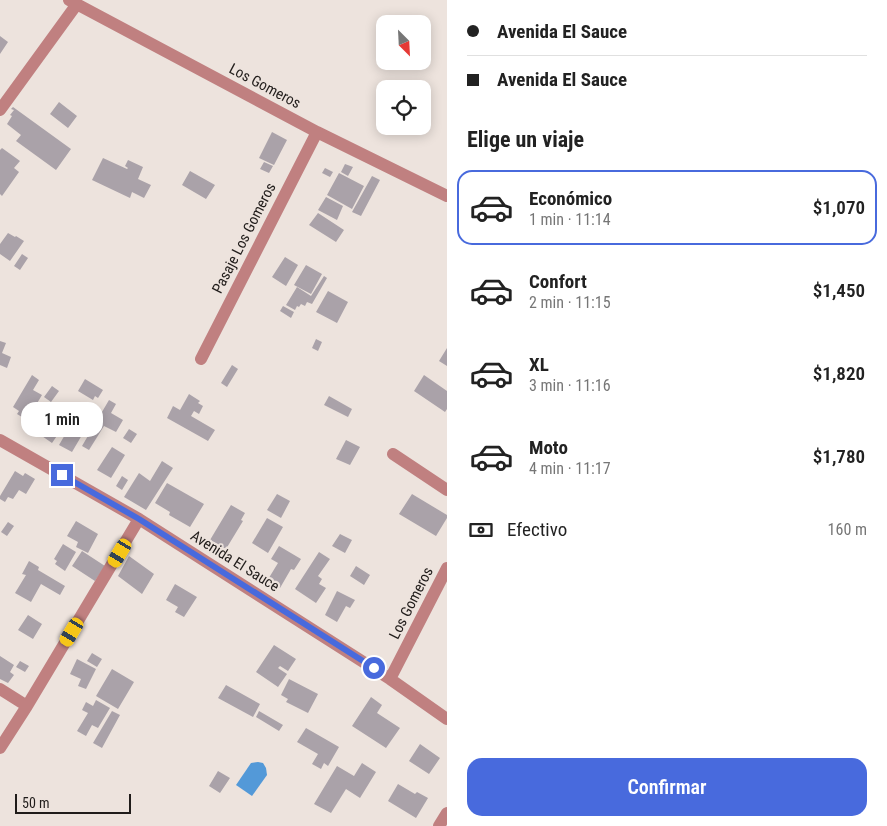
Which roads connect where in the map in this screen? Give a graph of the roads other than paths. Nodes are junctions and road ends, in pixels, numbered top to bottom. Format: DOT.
graph roads {
  1 [pos="73,2"];
  2 [pos="0,110"];
  3 [pos="317,132"];
  4 [pos="447,196"];
  5 [pos="200,359"];
  6 [pos="0,440"];
  7 [pos="393,454"];
  8 [pos="447,490"];
  9 [pos="139,519"];
  10 [pos="447,568"];
  11 [pos="390,679"];
  12 [pos="0,689"];
  13 [pos="27,706"];
  14 [pos="447,719"];
  15 [pos="0,748"];
  16 [pos="447,814"];
  17 [pos="439,826"];
  1 -- 2 [label="street"];
  1 -- 3 [label="street, Los Gomeros"];
  3 -- 4 [label="street, Los Gomeros"];
  3 -- 5 [label="street, Pasaje Los Gomeros"];
  6 -- 9 [label="street, Avenida El Sauce"];
  7 -- 8 [label="street"];
  9 -- 11 [label="street, Avenida El Sauce"];
  9 -- 13 [label="street"];
  10 -- 11 [label="street, Los Gomeros"];
  11 -- 14 [label="street, Avenida El Sauce"];
  12 -- 13 [label="street"];
  13 -- 15 [label="street"];
  16 -- 17 [label="street"];
}
